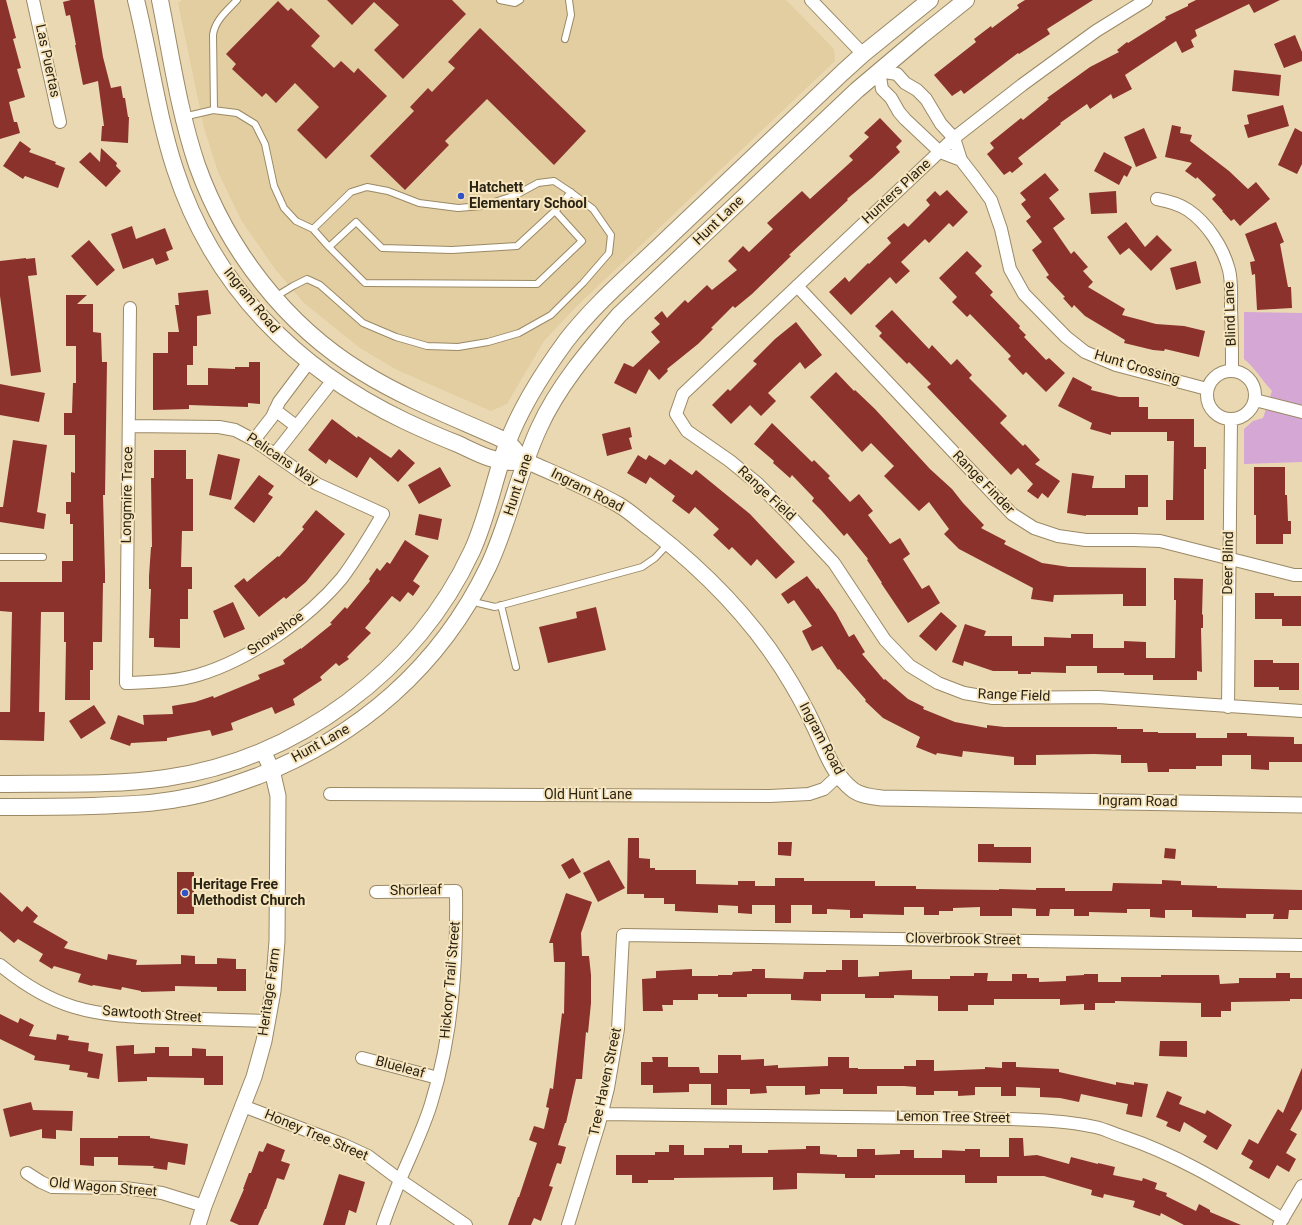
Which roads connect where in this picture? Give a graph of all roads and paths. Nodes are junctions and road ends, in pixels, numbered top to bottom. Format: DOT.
graph roads {
  1 [pos="33,0"];
  2 [pos="136,0"];
  3 [pos="160,0"];
  4 [pos="237,0"];
  5 [pos="500,0"];
  6 [pos="520,0"];
  7 [pos="569,0"];
  8 [pos="811,0"];
  9 [pos="930,0"];
  10 [pos="966,0"];
  11 [pos="1146,0"];
  12 [pos="565,39"];
  13 [pos="863,54"];
  14 [pos="879,71"];
  15 [pos="214,110"];
  16 [pos="184,117"];
  17 [pos="60,122"];
  18 [pos="162,123"];
  19 [pos="954,138"];
  20 [pos="940,152"];
  21 [pos="961,160"];
  22 [pos="570,192"];
  23 [pos="184,193"];
  24 [pos="1157,199"];
  25 [pos="554,211"];
  26 [pos="313,229"];
  27 [pos="329,247"];
  28 [pos="797,286"];
  29 [pos="274,298"];
  30 [pos="130,308"];
  31 [pos="309,362"];
  32 [pos="1232,370"];
  33 [pos="333,380"];
  34 [pos="1207,389"];
  35 [pos="1254,400"];
  36 [pos="275,410"];
  37 [pos="1302,412"];
  38 [pos="676,414"];
  39 [pos="1231,419"];
  40 [pos="129,426"];
  41 [pos="296,426"];
  42 [pos="254,440"];
  43 [pos="508,442"];
  44 [pos="275,454"];
  45 [pos="526,461"];
  46 [pos="501,462"];
  47 [pos="383,514"];
  48 [pos="669,543"];
  49 [pos="0,557"];
  50 [pos="43,557"];
  51 [pos="1229,559"];
  52 [pos="1302,576"];
  53 [pos="471,598"];
  54 [pos="501,605"];
  55 [pos="516,667"];
  56 [pos="126,683"];
  57 [pos="1228,707"];
  58 [pos="1302,712"];
  59 [pos="263,751"];
  60 [pos="272,770"];
  61 [pos="839,775"];
  62 [pos="0,784"];
  63 [pos="330,794"];
  64 [pos="1302,805"];
  65 [pos="0,807"];
  66 [pos="456,891"];
  67 [pos="376,892"];
  68 [pos="623,935"];
  69 [pos="1302,945"];
  70 [pos="0,965"];
  71 [pos="268,1021"];
  72 [pos="362,1058"];
  73 [pos="438,1078"];
  74 [pos="243,1106"];
  75 [pos="601,1114"];
  76 [pos="27,1174"];
  77 [pos="400,1180"];
  78 [pos="1302,1186"];
  79 [pos="204,1206"];
  80 [pos="1281,1222"];
  81 [pos="198,1225"];
  82 [pos="383,1225"];
  83 [pos="466,1225"];
  84 [pos="568,1225"];
  1 -- 17 [label="street, Las Puertas"];
  2 -- 18 [label="main road, Ingram Road"];
  3 -- 16 [label="main road, Ingram Road"];
  4 -- 15 [label="lane"];
  5 -- 6 [label="lane"];
  7 -- 12 [label="lane"];
  8 -- 13 [label="street"];
  9 -- 13 [label="main road, Hunt Lane"];
  10 -- 14 [label="main road, Hunt Lane"];
  11 -- 19 [label="street, Hunters Plane"];
  13 -- 14 [label="main road"];
  13 -- 43 [label="main road, Hunt Lane"];
  14 -- 19 [label="street, Hunt Crossing"];
  14 -- 20 [label="street"];
  14 -- 45 [label="main road, Hunt Lane"];
  15 -- 16 [label="lane"];
  15 -- 26 [label="lane"];
  16 -- 18 [label="main road"];
  16 -- 29 [label="main road, Ingram Road"];
  18 -- 23 [label="main road, Ingram Road"];
  19 -- 20 [label="street, Hunters Plane"];
  19 -- 21 [label="street, Hunt Crossing"];
  20 -- 21 [label="street"];
  20 -- 28 [label="street, Hunters Plane"];
  21 -- 34 [label="street, Hunt Crossing"];
  22 -- 25 [label="lane"];
  22 -- 26 [label="lane"];
  22 -- 29 [label="lane"];
  23 -- 29 [label="main road"];
  23 -- 31 [label="main road, Ingram Road"];
  24 -- 32 [label="street, Blind Lane"];
  25 -- 27 [label="lane"];
  25 -- 27 [label="lane"];
  26 -- 27 [label="lane"];
  28 -- 38 [label="street, Hunters Plane"];
  28 -- 51 [label="street, Range Finder"];
  29 -- 43 [label="main road, Ingram Road"];
  30 -- 40 [label="street, Longmire Trace"];
  31 -- 33 [label="main road, Ingram Road"];
  31 -- 36 [label="street"];
  32 -- 34 [label="street"];
  32 -- 35 [label="street"];
  33 -- 41 [label="street"];
  33 -- 46 [label="main road, Ingram Road"];
  34 -- 39 [label="street"];
  35 -- 37 [label="street"];
  35 -- 39 [label="street"];
  36 -- 41 [label="street"];
  36 -- 42 [label="street"];
  38 -- 57 [label="street, Range Field"];
  39 -- 51 [label="street, Deer Blind"];
  40 -- 42 [label="street, Pelicans Way"];
  40 -- 56 [label="street, Longmire Trace"];
  41 -- 44 [label="street"];
  42 -- 44 [label="street, Pelicans Way"];
  43 -- 45 [label="main road, Ingram Road"];
  43 -- 46 [label="main road, Hunt Lane"];
  44 -- 47 [label="street, Pelicans Way"];
  45 -- 46 [label="main road, Ingram Road"];
  45 -- 48 [label="street, Ingram Road"];
  45 -- 53 [label="main road, Hunt Lane"];
  46 -- 59 [label="main road, Hunt Lane"];
  47 -- 56 [label="street, Snowshoe"];
  48 -- 54 [label="lane"];
  48 -- 61 [label="street, Ingram Road"];
  49 -- 50 [label="lane"];
  51 -- 52 [label="street, Range Finder"];
  51 -- 57 [label="street, Deer Blind"];
  53 -- 54 [label="lane"];
  53 -- 60 [label="main road, Hunt Lane"];
  54 -- 55 [label="lane"];
  57 -- 58 [label="street, Range Field"];
  59 -- 60 [label="street, Heritage Farm"];
  59 -- 62 [label="main road, Hunt Lane"];
  60 -- 65 [label="main road, Hunt Lane"];
  60 -- 71 [label="street, Heritage Farm"];
  61 -- 63 [label="street, Old Hunt Lane"];
  61 -- 64 [label="street, Ingram Road"];
  66 -- 67 [label="street, Shorleaf"];
  66 -- 73 [label="street, Hickory Trail Street"];
  68 -- 69 [label="street, Cloverbrook Street"];
  68 -- 75 [label="street, Tree Haven Street"];
  70 -- 71 [label="street, Sawtooth Street"];
  71 -- 74 [label="street, Heritage Farm"];
  72 -- 73 [label="street, Blueleaf"];
  73 -- 77 [label="street, Hickory Trail Street"];
  74 -- 77 [label="street, Honey Tree Street"];
  74 -- 79 [label="street, Heritage Farm"];
  75 -- 80 [label="street, Lemon Tree Street"];
  75 -- 84 [label="street, Tree Haven Street"];
  76 -- 79 [label="street, Old Wagon Street"];
  77 -- 82 [label="street, Hickory Trail Street"];
  77 -- 83 [label="street, Honey Tree Street"];
  78 -- 80 [label="street"];
  79 -- 81 [label="street, Heritage Farm"];
}
